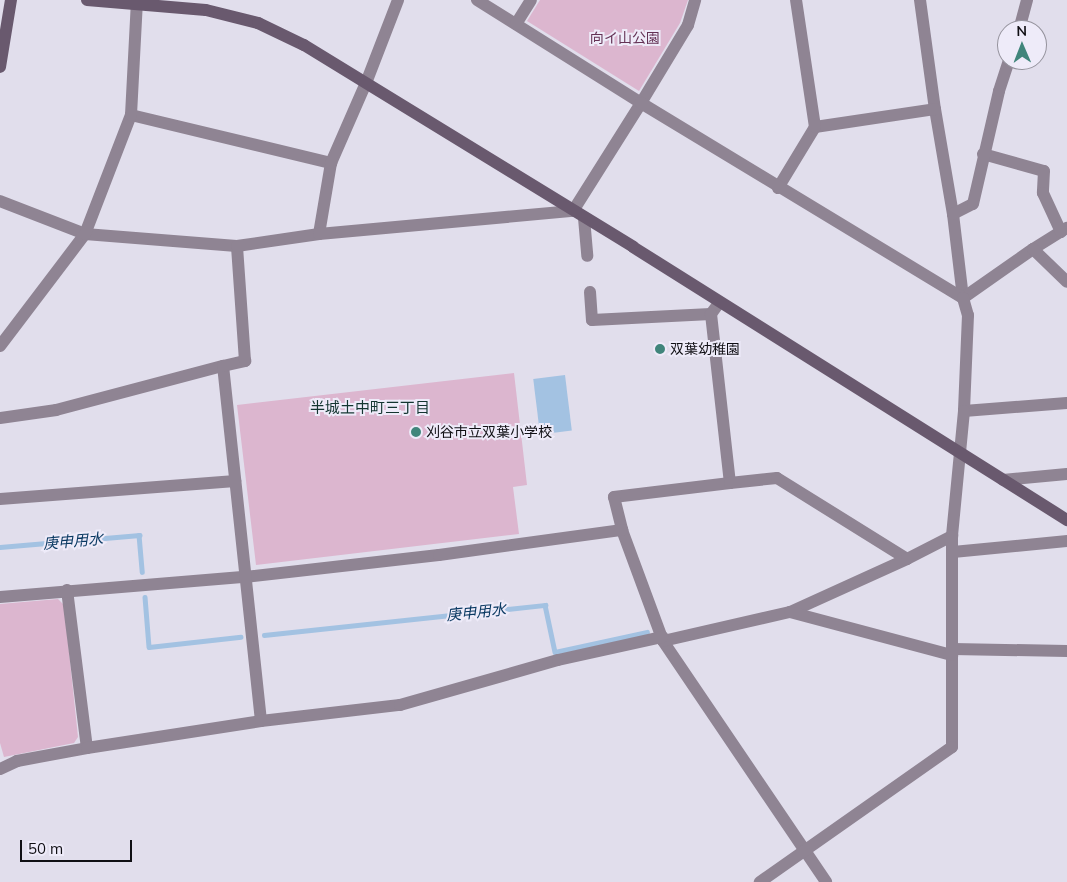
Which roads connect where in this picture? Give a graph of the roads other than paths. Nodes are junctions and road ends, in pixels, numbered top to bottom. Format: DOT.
graph roads {
  1 [pos="11,0"];
  2 [pos="87,0"];
  3 [pos="398,0"];
  4 [pos="477,0"];
  5 [pos="531,0"];
  6 [pos="695,0"];
  7 [pos="796,0"];
  8 [pos="920,0"];
  9 [pos="1027,0"];
  10 [pos="137,2"];
  11 [pos="1022,20"];
  12 [pos="516,24"];
  13 [pos="0,67"];
  14 [pos="1006,70"];
  15 [pos="366,83"];
  16 [pos="641,103"];
  17 [pos="935,109"];
  18 [pos="131,115"];
  19 [pos="815,127"];
  20 [pos="983,154"];
  21 [pos="331,163"];
  22 [pos="778,188"];
  23 [pos="0,202"];
  24 [pos="953,214"];
  25 [pos="579,215"];
  26 [pos="1064,230"];
  27 [pos="86,234"];
  28 [pos="319,234"];
  29 [pos="238,246"];
  30 [pos="1033,249"];
  31 [pos="587,256"];
  32 [pos="1067,282"];
  33 [pos="590,292"];
  34 [pos="964,298"];
  35 [pos="719,303"];
  36 [pos="711,314"];
  37 [pos="0,346"];
  38 [pos="223,366"];
  39 [pos="1067,403"];
  40 [pos="964,411"];
  41 [pos="0,418"];
  42 [pos="961,454"];
  43 [pos="1067,474"];
  44 [pos="1003,480"];
  45 [pos="235,481"];
  46 [pos="730,483"];
  47 [pos="0,499"];
  48 [pos="1067,520"];
  49 [pos="622,530"];
  50 [pos="952,536"];
  51 [pos="1067,540"];
  52 [pos="953,552"];
  53 [pos="907,559"];
  54 [pos="246,577"];
  55 [pos="68,590"];
  56 [pos="0,597"];
  57 [pos="790,612"];
  58 [pos="662,639"];
  59 [pos="1067,651"];
  60 [pos="952,652"];
  61 [pos="261,721"];
  62 [pos="87,748"];
  63 [pos="0,769"];
  64 [pos="805,851"];
  65 [pos="760,882"];
  66 [pos="826,882"];
  1 -- 13 [label="street"];
  2 -- 10 [label="street"];
  3 -- 15 [label="street"];
  4 -- 12 [label="street"];
  5 -- 12 [label="street"];
  6 -- 16 [label="street"];
  7 -- 19 [label="street"];
  8 -- 17 [label="street"];
  9 -- 11 [label="street"];
  10 -- 15 [label="street"];
  10 -- 18 [label="street"];
  12 -- 16 [label="street"];
  14 -- 20 [label="street"];
  15 -- 21 [label="street"];
  15 -- 25 [label="street"];
  16 -- 22 [label="street"];
  16 -- 25 [label="street"];
  17 -- 19 [label="street"];
  17 -- 24 [label="street"];
  18 -- 21 [label="street"];
  18 -- 27 [label="street"];
  19 -- 22 [label="street"];
  20 -- 24 [label="street"];
  20 -- 26 [label="street"];
  21 -- 28 [label="street"];
  22 -- 34 [label="street"];
  23 -- 27 [label="street"];
  24 -- 34 [label="street"];
  25 -- 28 [label="street"];
  25 -- 31 [label="street"];
  25 -- 35 [label="street"];
  26 -- 30 [label="street"];
  27 -- 29 [label="street"];
  27 -- 37 [label="street"];
  28 -- 29 [label="street"];
  29 -- 38 [label="street"];
  30 -- 32 [label="street"];
  30 -- 34 [label="street"];
  33 -- 36 [label="street"];
  34 -- 40 [label="street"];
  35 -- 36 [label="street"];
  35 -- 42 [label="street"];
  36 -- 46 [label="street"];
  38 -- 41 [label="street"];
  38 -- 45 [label="street"];
  39 -- 40 [label="street"];
  40 -- 42 [label="street"];
  42 -- 44 [label="street"];
  42 -- 50 [label="street"];
  43 -- 44 [label="street"];
  44 -- 48 [label="street"];
  45 -- 47 [label="street"];
  45 -- 54 [label="street"];
  46 -- 49 [label="street"];
  46 -- 53 [label="street"];
  49 -- 54 [label="street"];
  49 -- 58 [label="street"];
  50 -- 52 [label="street"];
  50 -- 53 [label="street"];
  51 -- 52 [label="street"];
  52 -- 60 [label="street"];
  53 -- 57 [label="street"];
  54 -- 55 [label="street"];
  54 -- 61 [label="street"];
  55 -- 56 [label="street"];
  55 -- 62 [label="street"];
  57 -- 58 [label="street"];
  57 -- 60 [label="street"];
  58 -- 61 [label="street"];
  58 -- 64 [label="street"];
  59 -- 60 [label="street"];
  60 -- 64 [label="street"];
  61 -- 62 [label="street"];
  62 -- 63 [label="street"];
  64 -- 65 [label="street"];
  64 -- 66 [label="street"];
}
